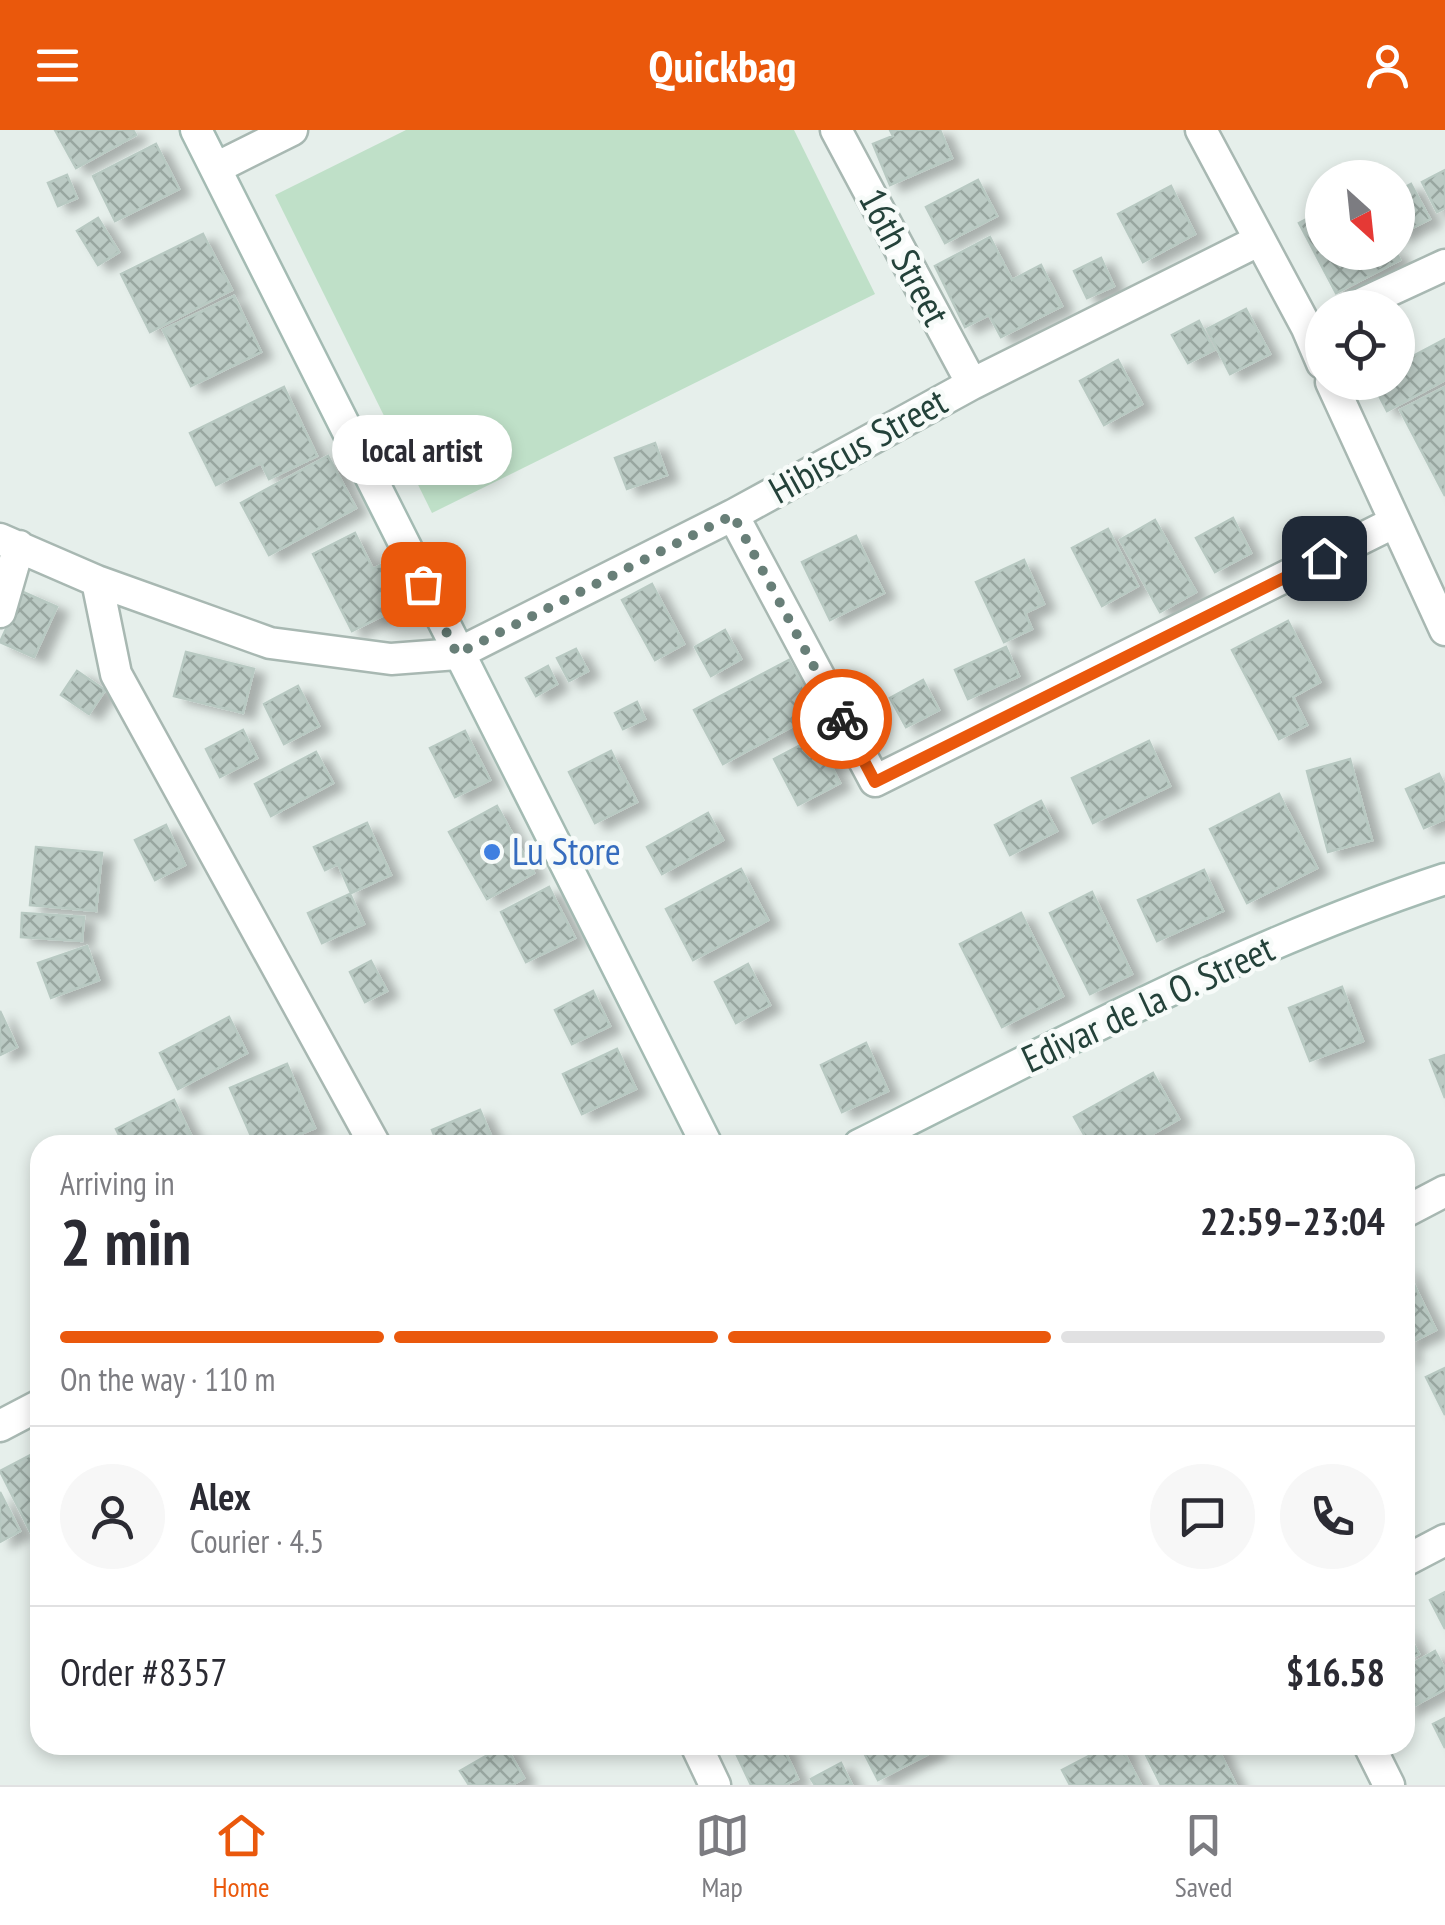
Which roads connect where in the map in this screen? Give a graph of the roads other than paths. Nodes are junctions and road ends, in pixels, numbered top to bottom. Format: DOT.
graph roads {
  1 [pos="196,130"];
  2 [pos="292,130"];
  3 [pos="836,130"];
  4 [pos="1201,130"];
  5 [pos="216,168"];
  6 [pos="1260,240"];
  7 [pos="1445,266"];
  8 [pos="1392,290"];
  9 [pos="1305,309"];
  10 [pos="972,384"];
  11 [pos="1339,400"];
  12 [pos="733,515"];
  13 [pos="1393,523"];
  14 [pos="10,542"];
  15 [pos="97,581"];
  16 [pos="0,612"];
  17 [pos="1445,630"];
  18 [pos="457,654"];
  19 [pos="1445,879"];
  20 [pos="369,1135"];
  21 [pos="701,1135"];
  22 [pos="878,1135"];
  23 [pos="1445,1191"];
  24 [pos="1415,1207"];
  25 [pos="30,1410"];
  26 [pos="0,1426"];
  27 [pos="1445,1540"];
  28 [pos="1415,1555"];
  29 [pos="701,1755"];
  30 [pos="1374,1755"];
  31 [pos="716,1785"];
  32 [pos="1389,1785"];
  1 -- 5 [label="street"];
  2 -- 5 [label="street"];
  3 -- 10 [label="street, 16th Street"];
  4 -- 6 [label="street"];
  5 -- 18 [label="street"];
  6 -- 9 [label="street"];
  6 -- 10 [label="street, Hibiscus Street"];
  7 -- 8 [label="street"];
  10 -- 12 [label="street, Hibiscus Street"];
  11 -- 13 [label="street"];
  12 -- 13 [label="street"];
  12 -- 18 [label="street, Hibiscus Street"];
  13 -- 17 [label="street"];
  14 -- 15 [label="street"];
  14 -- 16 [label="street"];
  15 -- 18 [label="street"];
  15 -- 20 [label="street"];
  18 -- 21 [label="street"];
  19 -- 22 [label="street, Edivar de la O. Street"];
  23 -- 24 [label="street"];
  25 -- 26 [label="street"];
  27 -- 28 [label="street"];
  29 -- 31 [label="street"];
  30 -- 32 [label="street"];
}
